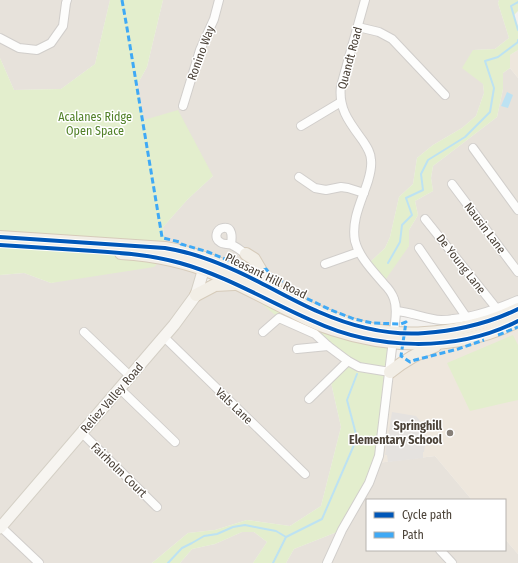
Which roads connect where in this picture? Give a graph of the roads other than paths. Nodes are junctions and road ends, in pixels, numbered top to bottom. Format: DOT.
graph roads {
  1 [pos="219,0"];
  2 [pos="365,0"];
  3 [pos="65,1"];
  4 [pos="358,27"];
  5 [pos="0,38"];
  6 [pos="445,95"];
  7 [pos="341,102"];
  8 [pos="182,106"];
  9 [pos="301,126"];
  10 [pos="473,148"];
  11 [pos="299,176"];
  12 [pos="452,184"];
  13 [pos="364,193"];
  14 [pos="518,210"];
  15 [pos="425,219"];
  16 [pos="0,236"];
  17 [pos="231,244"];
  18 [pos="0,245"];
  19 [pos="420,248"];
  20 [pos="359,252"];
  21 [pos="246,254"];
  22 [pos="205,264"];
  23 [pos="325,264"];
  24 [pos="518,272"];
  25 [pos="240,279"];
  26 [pos="271,288"];
  27 [pos="196,295"];
  28 [pos="518,300"];
  29 [pos="497,309"];
  30 [pos="518,309"];
  31 [pos="396,311"];
  32 [pos="467,318"];
  33 [pos="518,322"];
  34 [pos="84,332"];
  35 [pos="263,332"];
  36 [pos="164,337"];
  37 [pos="394,338"];
  38 [pos="444,343"];
  39 [pos="328,346"];
  40 [pos="297,349"];
  41 [pos="348,361"];
  42 [pos="390,372"];
  43 [pos="130,376"];
  44 [pos="119,388"];
  45 [pos="309,399"];
  46 [pos="82,433"];
  47 [pos="175,442"];
  48 [pos="305,474"];
  49 [pos="358,502"];
  50 [pos="366,504"];
  51 [pos="157,507"];
  52 [pos="0,527"];
  53 [pos="441,551"];
  54 [pos="39,563"];
  55 [pos="327,563"];
  56 [pos="452,563"];
  1 -- 8 [label="street, Ronino Way"];
  2 -- 4 [label="street, Quandt Road"];
  3 -- 5 [label="street"];
  4 -- 6 [label="street"];
  4 -- 7 [label="street, Quandt Road"];
  7 -- 9 [label="street"];
  7 -- 13 [label="street, Quandt Road"];
  10 -- 14 [label="street"];
  11 -- 13 [label="street"];
  12 -- 24 [label="street, Nausin Lane"];
  13 -- 20 [label="street, Quandt Road"];
  15 -- 29 [label="street, De Young Lane"];
  16 -- 22 [label="main road, Pleasant Hill Road"];
  17 -- 21 [label="street"];
  18 -- 22 [label="main road, Pleasant Hill Road"];
  19 -- 32 [label="street"];
  20 -- 23 [label="street"];
  20 -- 31 [label="street, Quandt Road"];
  21 -- 25 [label="main road"];
  21 -- 26 [label="main road"];
  22 -- 25 [label="main road, Pleasant Hill Road"];
  22 -- 27 [label="main road, Reliez Valley Road"];
  25 -- 26 [label="main road, Pleasant Hill Road"];
  25 -- 27 [label="main road"];
  25 -- 37 [label="main road, Pleasant Hill Road"];
  26 -- 37 [label="main road, Pleasant Hill Road"];
  27 -- 36 [label="main road, Reliez Valley Road"];
  28 -- 29 [label="street"];
  29 -- 32 [label="street"];
  30 -- 37 [label="main road, Pleasant Hill Road"];
  31 -- 32 [label="street"];
  31 -- 37 [label="street, Quandt Road"];
  33 -- 38 [label="main road, Pleasant Hill Road"];
  34 -- 43 [label="street"];
  35 -- 39 [label="street"];
  36 -- 43 [label="main road, Reliez Valley Road"];
  36 -- 48 [label="street, Vals Lane"];
  37 -- 38 [label="main road, Pleasant Hill Road"];
  37 -- 42 [label="street, Quandt Road"];
  38 -- 42 [label="main road"];
  39 -- 40 [label="street"];
  39 -- 41 [label="street"];
  41 -- 42 [label="street"];
  41 -- 45 [label="street"];
  42 -- 49 [label="street, Quandt Road"];
  43 -- 44 [label="main road, Reliez Valley Road"];
  44 -- 46 [label="main road, Reliez Valley Road"];
  44 -- 47 [label="street"];
  46 -- 51 [label="street, Fairholm Court"];
  46 -- 52 [label="main road, Reliez Valley Road"];
  49 -- 50 [label="street"];
  49 -- 55 [label="street, Quandt Road"];
  52 -- 54 [label="street"];
  53 -- 56 [label="street"];
}
